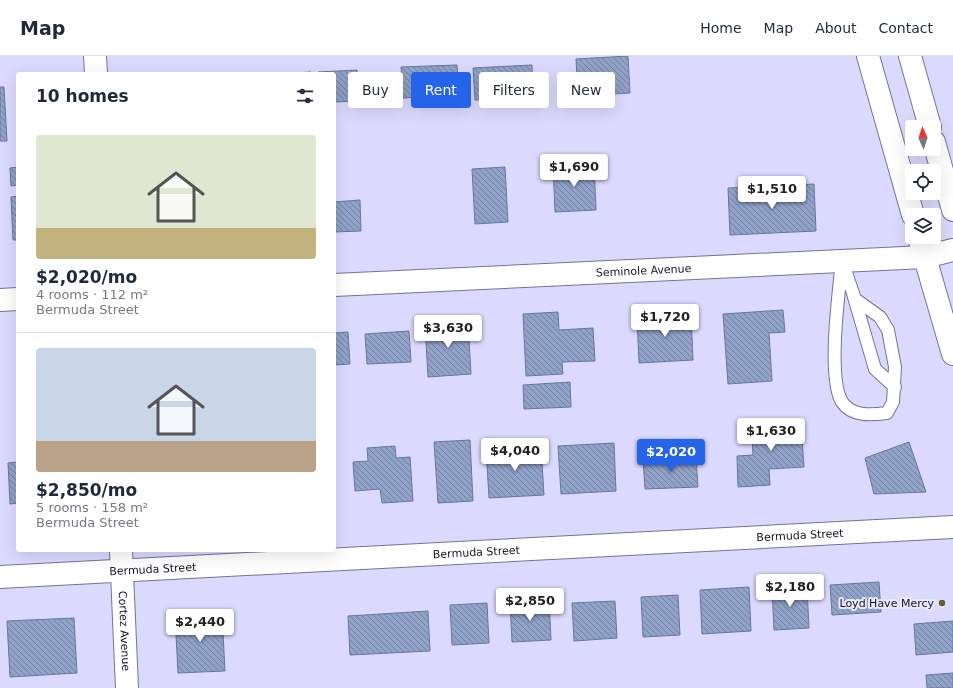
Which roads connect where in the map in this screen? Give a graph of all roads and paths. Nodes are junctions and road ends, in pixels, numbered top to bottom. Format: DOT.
graph roads {
  1 [pos="95,56"];
  2 [pos="868,56"];
  3 [pos="910,56"];
  4 [pos="96,72"];
  5 [pos="928,120"];
  6 [pos="938,156"];
  7 [pos="911,208"];
  8 [pos="953,210"];
  9 [pos="922,247"];
  10 [pos="953,250"];
  11 [pos="842,261"];
  12 [pos="336,285"];
  13 [pos="854,297"];
  14 [pos="16,299"];
  15 [pos="0,300"];
  16 [pos="953,354"];
  17 [pos="895,387"];
  18 [pos="953,527"];
  19 [pos="336,551"];
  20 [pos="323,552"];
  21 [pos="121,560"];
  22 [pos="0,577"];
  23 [pos="127,688"];
  1 -- 4 [label="street"];
  2 -- 7 [label="street"];
  3 -- 5 [label="street"];
  6 -- 8 [label="street"];
  9 -- 10 [label="street, Seminole Avenue"];
  9 -- 11 [label="street, Seminole Avenue"];
  9 -- 16 [label="street"];
  11 -- 12 [label="street, Seminole Avenue"];
  11 -- 13 [label="lane"];
  11 -- 17 [label="lane"];
  13 -- 17 [label="lane"];
  13 -- 17 [label="lane"];
  14 -- 15 [label="street"];
  18 -- 19 [label="street, Bermuda Street"];
  20 -- 21 [label="street, Bermuda Street"];
  21 -- 22 [label="street, Bermuda Street"];
  21 -- 23 [label="street, Cortez Avenue"];
}
